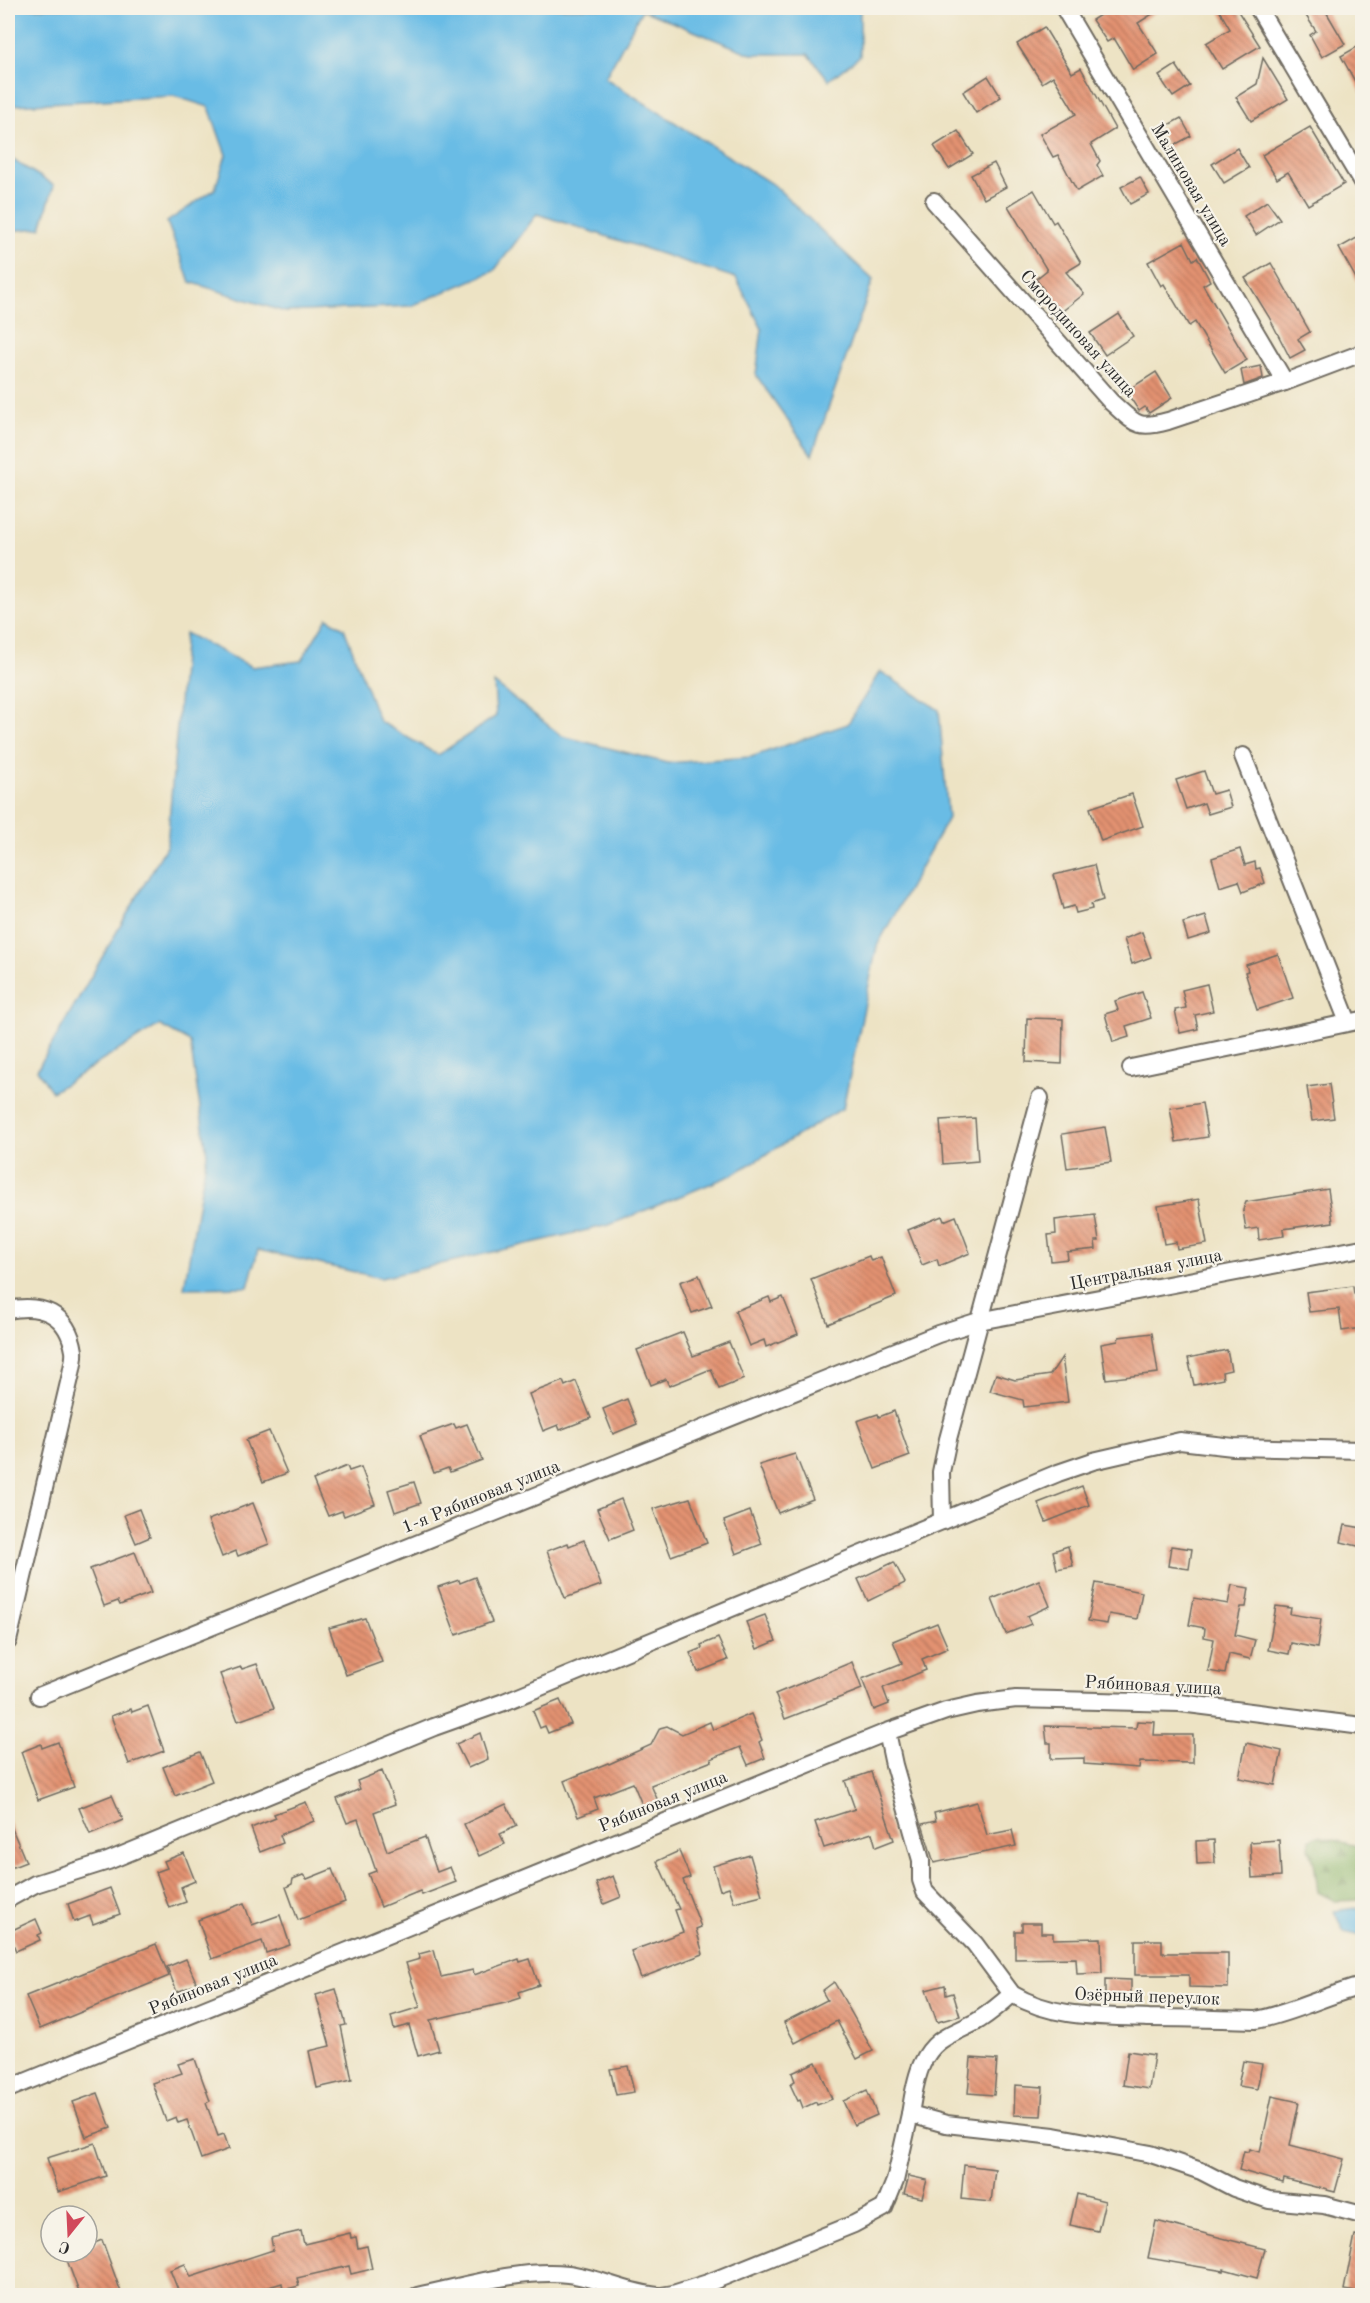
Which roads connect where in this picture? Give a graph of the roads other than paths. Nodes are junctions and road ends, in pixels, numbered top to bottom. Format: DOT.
graph roads {
  1 [pos="1064,8"];
  2 [pos="1258,8"];
  3 [pos="1362,182"];
  4 [pos="934,201"];
  5 [pos="1362,353"];
  6 [pos="1285,382"];
  7 [pos="1243,756"];
  8 [pos="1355,1021"];
  9 [pos="1131,1068"];
  10 [pos="1040,1098"];
  11 [pos="1362,1248"];
  12 [pos="8,1310"];
  13 [pos="980,1321"];
  14 [pos="938,1334"];
  15 [pos="1362,1450"];
  16 [pos="942,1521"];
  17 [pos="8,1641"];
  18 [pos="39,1696"];
  19 [pos="1362,1726"];
  20 [pos="887,1732"];
  21 [pos="8,1899"];
  22 [pos="1362,1986"];
  23 [pos="1012,1994"];
  24 [pos="8,2089"];
  25 [pos="910,2114"];
  26 [pos="1362,2215"];
  27 [pos="417,2295"];
  28 [pos="659,2295"];
  1 -- 6 [label="street, Малиновая улица"];
  2 -- 3 [label="street"];
  4 -- 6 [label="street, Смородиновая улица"];
  5 -- 6 [label="street, Смородиновая улица"];
  7 -- 8 [label="street"];
  8 -- 9 [label="street"];
  10 -- 13 [label="street"];
  11 -- 13 [label="street, Центральная улица"];
  12 -- 17 [label="street"];
  13 -- 14 [label="street, Центральная улица"];
  13 -- 16 [label="street"];
  14 -- 18 [label="street, 1-я Рябиновая улица"];
  15 -- 16 [label="street"];
  16 -- 21 [label="street"];
  19 -- 20 [label="street, Рябиновая улица"];
  20 -- 23 [label="street, Озёрный переулок"];
  20 -- 24 [label="street, Рябиновая улица"];
  22 -- 23 [label="street, Озёрный переулок"];
  23 -- 25 [label="street"];
  25 -- 26 [label="street"];
  25 -- 28 [label="street"];
  27 -- 28 [label="street"];
}
